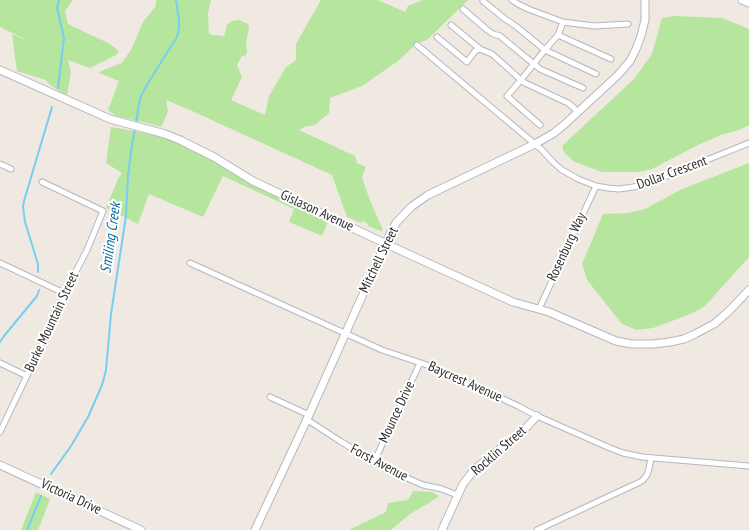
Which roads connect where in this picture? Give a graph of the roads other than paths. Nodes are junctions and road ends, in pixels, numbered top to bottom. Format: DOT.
graph roads {
  1 [pos="512,0"];
  2 [pos="645,0"];
  3 [pos="742,0"];
  4 [pos="483,1"];
  5 [pos="749,3"];
  6 [pos="463,10"];
  7 [pos="563,22"];
  8 [pos="628,24"];
  9 [pos="451,25"];
  10 [pos="558,35"];
  11 [pos="437,37"];
  12 [pos="417,44"];
  13 [pos="480,49"];
  14 [pos="545,50"];
  15 [pos="611,59"];
  16 [pos="533,64"];
  17 [pos="0,70"];
  18 [pos="596,74"];
  19 [pos="521,80"];
  20 [pos="583,88"];
  21 [pos="578,112"];
  22 [pos="540,125"];
  23 [pos="749,143"];
  24 [pos="535,144"];
  25 [pos="0,164"];
  26 [pos="11,169"];
  27 [pos="42,182"];
  28 [pos="596,186"];
  29 [pos="386,244"];
  30 [pos="190,263"];
  31 [pos="0,264"];
  32 [pos="749,290"];
  33 [pos="66,294"];
  34 [pos="539,309"];
  35 [pos="345,334"];
  36 [pos="0,363"];
  37 [pos="420,363"];
  38 [pos="27,376"];
  39 [pos="270,397"];
  40 [pos="537,416"];
  41 [pos="307,417"];
  42 [pos="0,432"];
  43 [pos="651,458"];
  44 [pos="374,462"];
  45 [pos="0,465"];
  46 [pos="749,466"];
  47 [pos="458,495"];
  48 [pos="141,530"];
  49 [pos="255,530"];
  50 [pos="442,530"];
  51 [pos="537,530"];
  1 -- 7 [label="street"];
  2 -- 21 [label="street, Mitchell Street"];
  3 -- 5 [label="street"];
  4 -- 14 [label="street"];
  6 -- 16 [label="street"];
  7 -- 8 [label="street"];
  7 -- 10 [label="street"];
  9 -- 13 [label="street"];
  10 -- 14 [label="street"];
  10 -- 15 [label="street"];
  11 -- 13 [label="street"];
  12 -- 24 [label="street, Dollar Crescent"];
  13 -- 19 [label="street"];
  14 -- 16 [label="street"];
  14 -- 18 [label="street"];
  16 -- 19 [label="street"];
  16 -- 20 [label="street"];
  17 -- 29 [label="street, Gislason Avenue"];
  19 -- 21 [label="street"];
  19 -- 22 [label="street"];
  21 -- 24 [label="street, Mitchell Street"];
  23 -- 28 [label="street, Dollar Crescent"];
  24 -- 28 [label="street, Dollar Crescent"];
  24 -- 29 [label="street, Mitchell Street"];
  25 -- 26 [label="street"];
  27 -- 33 [label="street, Burke Mountain Street"];
  28 -- 34 [label="street, Rosenburg Way"];
  29 -- 34 [label="street, Gislason Avenue"];
  29 -- 35 [label="street, Mitchell Street"];
  30 -- 35 [label="street, Baycrest Avenue"];
  31 -- 33 [label="street"];
  32 -- 34 [label="street, Gislason Avenue"];
  33 -- 38 [label="street, Burke Mountain Street"];
  35 -- 37 [label="street, Baycrest Avenue"];
  35 -- 41 [label="street, Mitchell Street"];
  36 -- 38 [label="street"];
  37 -- 40 [label="street, Baycrest Avenue"];
  37 -- 44 [label="street, Mounce Drive"];
  38 -- 42 [label="street, Burke Mountain Street"];
  39 -- 41 [label="street, Forst Avenue"];
  40 -- 43 [label="street, Baycrest Avenue"];
  40 -- 47 [label="street, Rocklin Street"];
  41 -- 44 [label="street, Forst Avenue"];
  41 -- 49 [label="street, Mitchell Street"];
  43 -- 46 [label="street, Baycrest Avenue"];
  43 -- 51 [label="street"];
  44 -- 47 [label="street, Forst Avenue"];
  45 -- 48 [label="street, Victoria Drive"];
  47 -- 50 [label="street, Rocklin Street"];
}
